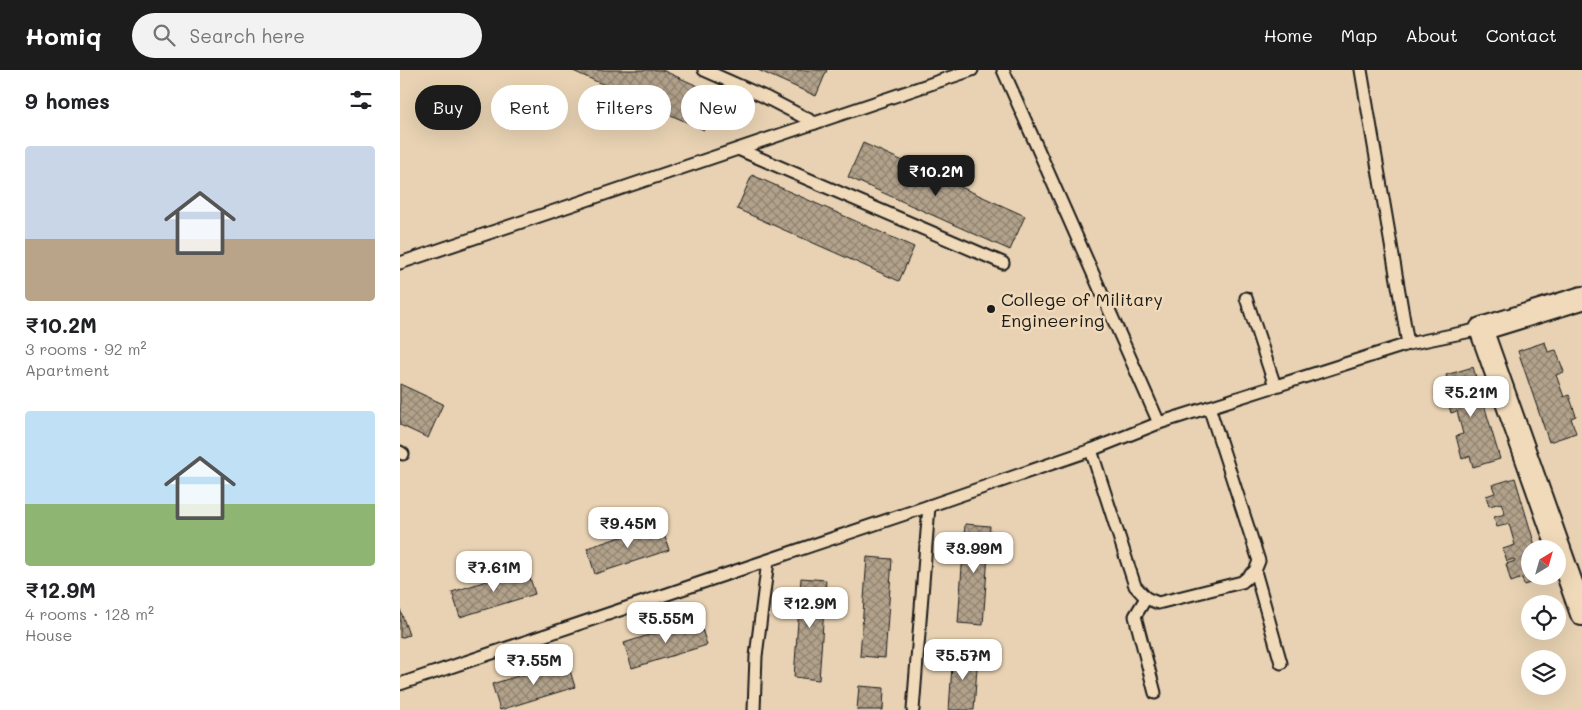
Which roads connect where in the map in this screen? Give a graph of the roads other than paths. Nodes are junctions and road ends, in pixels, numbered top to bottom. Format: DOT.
graph roads {
  1 [pos="704,70"];
  2 [pos="972,70"];
  3 [pos="1003,70"];
  4 [pos="1361,70"];
  5 [pos="815,123"];
  6 [pos="738,149"];
  7 [pos="400,263"];
  8 [pos="1003,264"];
  9 [pos="1246,298"];
  10 [pos="1582,298"];
  11 [pos="1481,329"];
  12 [pos="1408,344"];
  13 [pos="1275,386"];
  14 [pos="1209,407"];
  15 [pos="1159,423"];
  16 [pos="1091,450"];
  17 [pos="930,506"];
  18 [pos="768,561"];
  19 [pos="1255,571"];
  20 [pos="1146,598"];
  21 [pos="1582,614"];
  22 [pos="1281,663"];
  23 [pos="400,684"];
  24 [pos="1155,692"];
  25 [pos="754,710"];
  26 [pos="912,710"];
  1 -- 5 [label="lane"];
  2 -- 5 [label="lane"];
  3 -- 15 [label="lane"];
  4 -- 12 [label="lane"];
  5 -- 6 [label="lane"];
  6 -- 7 [label="lane"];
  6 -- 8 [label="lane"];
  9 -- 13 [label="lane"];
  10 -- 11 [label="street"];
  11 -- 12 [label="lane"];
  11 -- 21 [label="street"];
  12 -- 13 [label="lane"];
  13 -- 14 [label="lane"];
  14 -- 15 [label="lane"];
  14 -- 19 [label="lane"];
  15 -- 16 [label="lane"];
  16 -- 17 [label="lane"];
  16 -- 20 [label="lane"];
  17 -- 18 [label="lane"];
  17 -- 26 [label="lane"];
  18 -- 23 [label="lane"];
  18 -- 25 [label="lane"];
  19 -- 20 [label="lane"];
  19 -- 22 [label="lane"];
  20 -- 24 [label="lane"];
}
